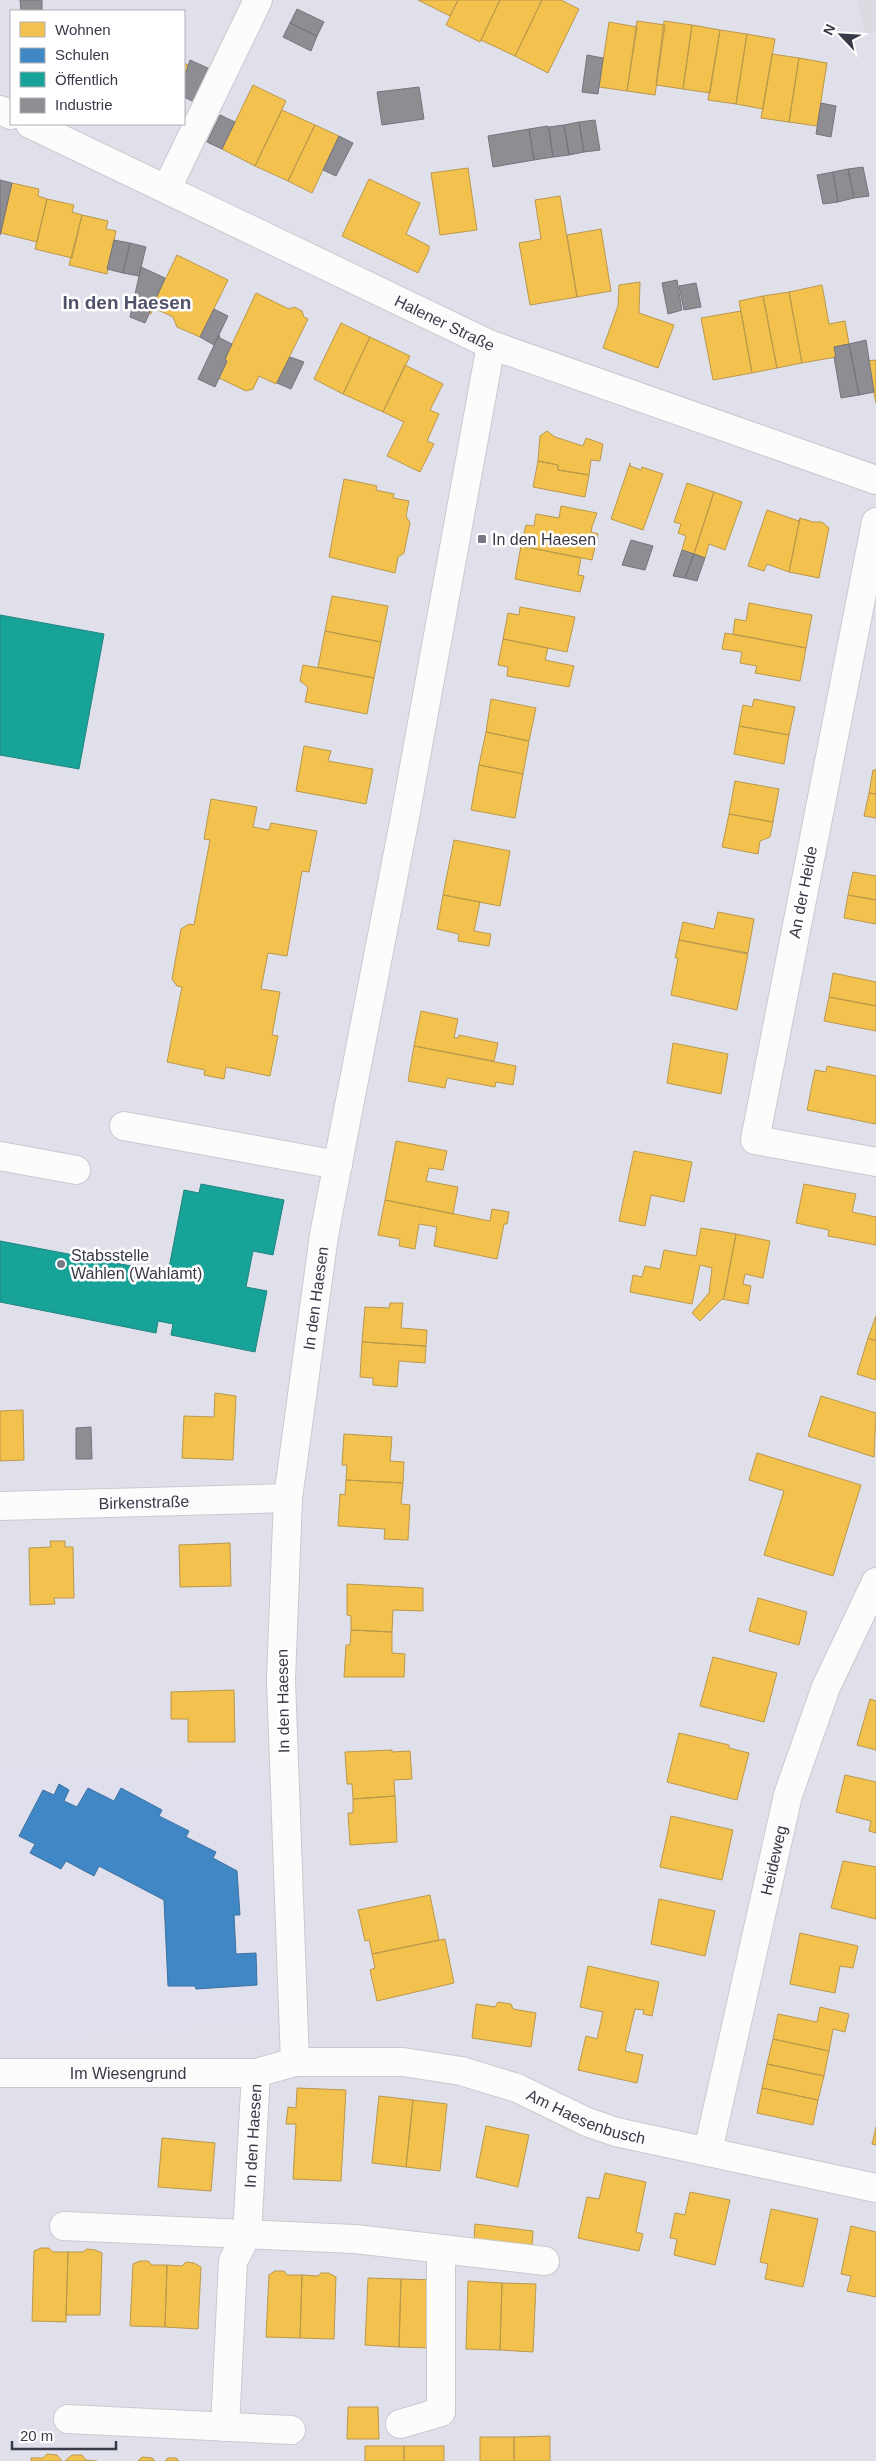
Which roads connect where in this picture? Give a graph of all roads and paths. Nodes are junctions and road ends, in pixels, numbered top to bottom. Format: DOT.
graph roads {
  1 [pos="258,0"];
  2 [pos="32,125"];
  3 [pos="167,188"];
  4 [pos="491,345"];
  5 [pos="876,480"];
  6 [pos="876,522"];
  7 [pos="124,1126"];
  8 [pos="0,1156"];
  9 [pos="876,1162"];
  10 [pos="338,1165"];
  11 [pos="76,1170"];
  12 [pos="288,1498"];
  13 [pos="0,1506"];
  14 [pos="876,1582"];
  15 [pos="295,2062"];
  16 [pos="0,2073"];
  17 [pos="256,2073"];
  18 [pos="708,2151"];
  19 [pos="876,2188"];
  20 [pos="64,2226"];
  21 [pos="247,2235"];
  22 [pos="441,2249"];
  23 [pos="545,2260"];
  24 [pos="68,2419"];
  25 [pos="400,2424"];
  26 [pos="225,2427"];
  27 [pos="291,2430"];
  1 -- 3 [label="street"];
  2 -- 3 [label="street, Halener Straße"];
  3 -- 4 [label="street, Halener Straße"];
  4 -- 5 [label="street, Halener Straße"];
  4 -- 10 [label="street, In den Haesen"];
  6 -- 9 [label="street, An der Heide"];
  7 -- 10 [label="street"];
  8 -- 11 [label="street"];
  10 -- 12 [label="street, In den Haesen"];
  12 -- 13 [label="street, Birkenstraße"];
  12 -- 15 [label="street, In den Haesen"];
  14 -- 18 [label="street, Heideweg"];
  15 -- 17 [label="street, In den Haesen"];
  15 -- 18 [label="street, Am Haesenbusch"];
  16 -- 17 [label="street, Im Wiesengrund"];
  17 -- 21 [label="street, In den Haesen"];
  18 -- 19 [label="street, Am Haesenbusch"];
  20 -- 21 [label="street"];
  21 -- 22 [label="street"];
  21 -- 26 [label="street, In den Haesen"];
  22 -- 23 [label="street"];
  22 -- 25 [label="street"];
  24 -- 26 [label="street"];
  26 -- 27 [label="street"];
}
